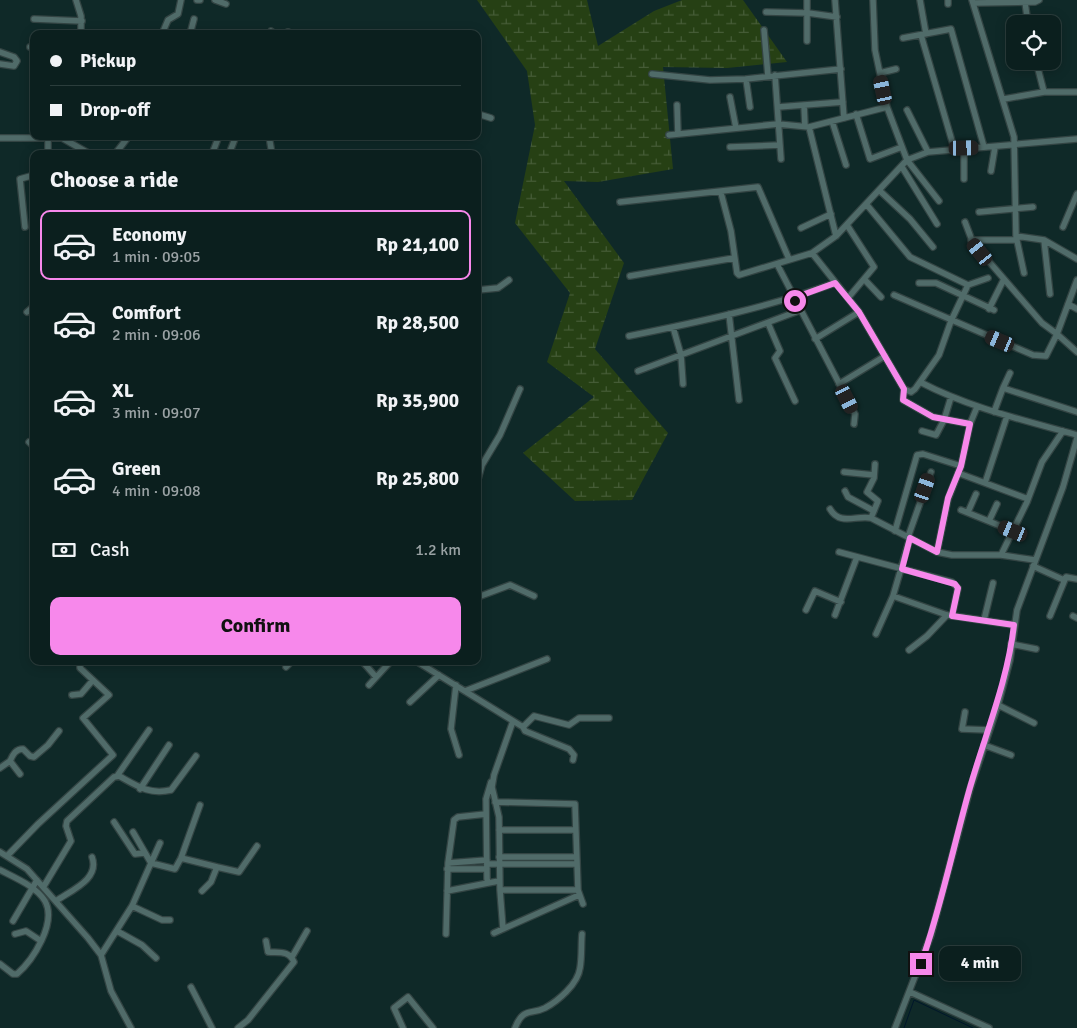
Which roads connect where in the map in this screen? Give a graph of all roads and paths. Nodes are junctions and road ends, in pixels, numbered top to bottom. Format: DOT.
graph roads {
  1 [pos="76,0"];
  2 [pos="181,0"];
  3 [pos="215,0"];
  4 [pos="807,0"];
  5 [pos="835,0"];
  6 [pos="873,0"];
  7 [pos="920,0"];
  8 [pos="1039,0"];
  9 [pos="1009,1"];
  10 [pos="973,2"];
  11 [pos="1025,2"];
  12 [pos="226,4"];
  13 [pos="766,12"];
  14 [pos="808,13"];
  15 [pos="1027,15"];
  16 [pos="837,17"];
  17 [pos="34,19"];
  18 [pos="194,19"];
  19 [pos="82,21"];
  20 [pos="82,30"];
  21 [pos="164,30"];
  22 [pos="191,30"];
  23 [pos="764,30"];
  24 [pos="924,34"];
  25 [pos="903,38"];
  26 [pos="807,41"];
  27 [pos="0,52"];
  28 [pos="0,64"];
  29 [pos="841,69"];
  30 [pos="896,69"];
  31 [pos="1038,70"];
  32 [pos="880,73"];
  33 [pos="652,74"];
  34 [pos="771,76"];
  35 [pos="746,79"];
  36 [pos="1044,92"];
  37 [pos="1077,92"];
  38 [pos="730,97"];
  39 [pos="1004,99"];
  40 [pos="843,102"];
  41 [pos="677,105"];
  42 [pos="804,105"];
  43 [pos="750,107"];
  44 [pos="778,107"];
  45 [pos="887,107"];
  46 [pos="907,110"];
  47 [pos="856,114"];
  48 [pos="481,115"];
  49 [pos="492,118"];
  50 [pos="844,118"];
  51 [pos="832,121"];
  52 [pos="778,124"];
  53 [pos="807,126"];
  54 [pos="736,128"];
  55 [pos="678,134"];
  56 [pos="669,135"];
  57 [pos="0,138"];
  58 [pos="30,139"];
  59 [pos="1077,139"];
  60 [pos="48,140"];
  61 [pos="67,140"];
  62 [pos="126,140"];
  63 [pos="780,145"];
  64 [pos="1014,146"];
  65 [pos="730,147"];
  66 [pos="902,147"];
  67 [pos="984,147"];
  68 [pos="995,147"];
  69 [pos="954,148"];
  70 [pos="964,148"];
  71 [pos="48,150"];
  72 [pos="83,150"];
  73 [pos="118,150"];
  74 [pos="928,152"];
  75 [pos="781,159"];
  76 [pos="908,160"];
  77 [pos="846,165"];
  78 [pos="902,167"];
  79 [pos="991,171"];
  80 [pos="30,175"];
  81 [pos="964,179"];
  82 [pos="880,191"];
  83 [pos="721,193"];
  84 [pos="1077,194"];
  85 [pos="939,201"];
  86 [pos="620,202"];
  87 [pos="867,205"];
  88 [pos="1032,207"];
  89 [pos="1015,209"];
  90 [pos="979,212"];
  91 [pos="831,214"];
  92 [pos="965,222"];
  93 [pos="937,224"];
  94 [pos="847,225"];
  95 [pos="25,227"];
  96 [pos="1063,227"];
  97 [pos="801,228"];
  98 [pos="836,236"];
  99 [pos="1017,238"];
  100 [pos="971,240"];
  101 [pos="1044,240"];
  102 [pos="933,248"];
  103 [pos="812,253"];
  104 [pos="734,258"];
  105 [pos="1077,259"];
  106 [pos="789,260"];
  107 [pos="777,264"];
  108 [pos="1024,272"];
  109 [pos="630,276"];
  110 [pos="988,278"];
  111 [pos="864,279"];
  112 [pos="1004,279"];
  113 [pos="508,280"];
  114 [pos="1077,280"];
  115 [pos="835,283"];
  116 [pos="919,283"];
  117 [pos="968,286"];
  118 [pos="481,290"];
  119 [pos="1050,294"];
  120 [pos="894,295"];
  121 [pos="963,296"];
  122 [pos="880,297"];
  123 [pos="794,298"];
  124 [pos="848,298"];
  125 [pos="1068,304"];
  126 [pos="30,309"];
  127 [pos="1077,309"];
  128 [pos="801,310"];
  129 [pos="27,312"];
  130 [pos="859,312"];
  131 [pos="729,314"];
  132 [pos="951,320"];
  133 [pos="768,323"];
  134 [pos="674,327"];
  135 [pos="1057,334"];
  136 [pos="629,336"];
  137 [pos="733,336"];
  138 [pos="816,339"];
  139 [pos="1077,352"];
  140 [pos="681,355"];
  141 [pos="885,356"];
  142 [pos="638,371"];
  143 [pos="1010,373"];
  144 [pos="920,382"];
  145 [pos="683,384"];
  146 [pos="839,384"];
  147 [pos="1003,388"];
  148 [pos="520,389"];
  149 [pos="904,389"];
  150 [pos="951,398"];
  151 [pos="739,400"];
  152 [pos="795,401"];
  153 [pos="977,407"];
  154 [pos="994,412"];
  155 [pos="1077,412"];
  156 [pos="1007,416"];
  157 [pos="944,420"];
  158 [pos="854,424"];
  159 [pos="970,424"];
  160 [pos="922,431"];
  161 [pos="1063,431"];
  162 [pos="1077,438"];
  163 [pos="875,464"];
  164 [pos="961,466"];
  165 [pos="481,469"];
  166 [pos="844,472"];
  167 [pos="931,472"];
  168 [pos="958,473"];
  169 [pos="874,475"];
  170 [pos="985,483"];
  171 [pos="845,491"];
  172 [pos="976,494"];
  173 [pos="1028,499"];
  174 [pos="997,504"];
  175 [pos="830,509"];
  176 [pos="961,510"];
  177 [pos="874,511"];
  178 [pos="968,512"];
  179 [pos="871,518"];
  180 [pos="989,521"];
  181 [pos="895,531"];
  182 [pos="1013,531"];
  183 [pos="909,538"];
  184 [pos="839,552"];
  185 [pos="937,552"];
  186 [pos="1001,555"];
  187 [pos="857,557"];
  188 [pos="1034,563"];
  189 [pos="902,569"];
  190 [pos="1077,579"];
  191 [pos="1064,580"];
  192 [pos="993,583"];
  193 [pos="481,596"];
  194 [pos="534,596"];
  195 [pos="893,596"];
  196 [pos="841,602"];
  197 [pos="806,610"];
  198 [pos="835,615"];
  199 [pos="949,615"];
  200 [pos="1050,616"];
  201 [pos="984,620"];
  202 [pos="1014,625"];
  203 [pos="876,634"];
  204 [pos="1011,644"];
  205 [pos="1036,649"];
  206 [pos="909,650"];
  207 [pos="546,659"];
  208 [pos="79,665"];
  209 [pos="366,665"];
  210 [pos="387,665"];
  211 [pos="423,665"];
  212 [pos="439,675"];
  213 [pos="376,677"];
  214 [pos="93,680"];
  215 [pos="369,685"];
  216 [pos="456,685"];
  217 [pos="465,691"];
  218 [pos="72,695"];
  219 [pos="410,702"];
  220 [pos="998,705"];
  221 [pos="965,712"];
  222 [pos="609,718"];
  223 [pos="513,721"];
  224 [pos="1034,723"];
  225 [pos="522,727"];
  226 [pos="149,730"];
  227 [pos="989,730"];
  228 [pos="59,732"];
  229 [pos="169,745"];
  230 [pos="984,745"];
  231 [pos="459,755"];
  232 [pos="1011,755"];
  233 [pos="196,756"];
  234 [pos="573,760"];
  235 [pos="10,761"];
  236 [pos="0,768"];
  237 [pos="20,774"];
  238 [pos="117,776"];
  239 [pos="493,779"];
  240 [pos="140,789"];
  241 [pos="495,802"];
  242 [pos="200,805"];
  243 [pos="486,814"];
  244 [pos="114,822"];
  245 [pos="487,826"];
  246 [pos="499,827"];
  247 [pos="575,830"];
  248 [pos="133,832"];
  249 [pos="160,843"];
  250 [pos="257,846"];
  251 [pos="0,852"];
  252 [pos="144,853"];
  253 [pos="7,856"];
  254 [pos="92,857"];
  255 [pos="576,857"];
  256 [pos="181,858"];
  257 [pos="499,860"];
  258 [pos="151,864"];
  259 [pos="487,864"];
  260 [pos="576,864"];
  261 [pos="217,866"];
  262 [pos="447,866"];
  263 [pos="0,870"];
  264 [pos="37,880"];
  265 [pos="499,880"];
  266 [pos="488,883"];
  267 [pos="44,886"];
  268 [pos="33,889"];
  269 [pos="500,890"];
  270 [pos="202,891"];
  271 [pos="447,891"];
  272 [pos="578,893"];
  273 [pos="56,901"];
  274 [pos="583,904"];
  275 [pos="132,906"];
  276 [pos="170,920"];
  277 [pos="13,921"];
  278 [pos="503,929"];
  279 [pos="117,931"];
  280 [pos="307,931"];
  281 [pos="494,933"];
  282 [pos="15,934"];
  283 [pos="446,934"];
  284 [pos="582,934"];
  285 [pos="41,941"];
  286 [pos="266,941"];
  287 [pos="101,955"];
  288 [pos="292,957"];
  289 [pos="156,958"];
  290 [pos="0,964"];
  291 [pos="192,987"];
  292 [pos="910,992"];
  293 [pos="131,1028"];
  294 [pos="212,1028"];
  295 [pos="238,1028"];
  296 [pos="403,1028"];
  297 [pos="433,1028"];
  298 [pos="515,1028"];
  299 [pos="894,1028"];
  300 [pos="989,1028"];
  1 -- 19 [label="street"];
  2 -- 21 [label="street"];
  3 -- 12 [label="street"];
  4 -- 14 [label="street"];
  5 -- 16 [label="street"];
  6 -- 32 [label="street"];
  7 -- 24 [label="street"];
  8 -- 11 [label="street"];
  9 -- 10 [label="street"];
  9 -- 11 [label="street"];
  10 -- 39 [label="street"];
  11 -- 15 [label="street"];
  13 -- 14 [label="street"];
  14 -- 16 [label="street"];
  14 -- 26 [label="street"];
  16 -- 29 [label="street"];
  17 -- 19 [label="street"];
  18 -- 22 [label="street"];
  19 -- 20 [label="street"];
  23 -- 34 [label="street"];
  24 -- 25 [label="street"];
  24 -- 67 [label="street"];
  24 -- 69 [label="street"];
  27 -- 28 [label="street"];
  29 -- 34 [label="street"];
  29 -- 40 [label="street"];
  30 -- 32 [label="street"];
  31 -- 36 [label="street"];
  32 -- 45 [label="street"];
  33 -- 35 [label="street"];
  34 -- 35 [label="street"];
  34 -- 44 [label="street"];
  35 -- 43 [label="street"];
  36 -- 37 [label="street"];
  36 -- 39 [label="street"];
  38 -- 54 [label="street"];
  39 -- 64 [label="street"];
  40 -- 42 [label="street"];
  40 -- 50 [label="street"];
  41 -- 55 [label="street"];
  42 -- 44 [label="street"];
  42 -- 53 [label="street"];
  44 -- 52 [label="street"];
  45 -- 47 [label="street"];
  45 -- 66 [label="street"];
  46 -- 74 [label="street"];
  47 -- 50 [label="street"];
  47 -- 66 [label="street"];
  48 -- 49 [label="street"];
  50 -- 51 [label="street"];
  51 -- 53 [label="street"];
  51 -- 77 [label="street"];
  52 -- 53 [label="street"];
  52 -- 54 [label="street"];
  52 -- 63 [label="street"];
  53 -- 91 [label="street"];
  54 -- 55 [label="street"];
  55 -- 56 [label="street"];
  57 -- 58 [label="street"];
  59 -- 64 [label="street"];
  60 -- 71 [label="street"];
  61 -- 72 [label="street"];
  62 -- 73 [label="street"];
  63 -- 65 [label="street"];
  63 -- 75 [label="street"];
  64 -- 68 [label="street"];
  64 -- 89 [label="street"];
  66 -- 76 [label="street"];
  67 -- 68 [label="street"];
  67 -- 70 [label="street"];
  68 -- 79 [label="street"];
  69 -- 70 [label="street"];
  69 -- 74 [label="street"];
  70 -- 81 [label="street"];
  74 -- 76 [label="street"];
  76 -- 78 [label="street"];
  76 -- 85 [label="street"];
  78 -- 82 [label="street"];
  78 -- 93 [label="street"];
  80 -- 95 [label="street"];
  82 -- 87 [label="street"];
  82 -- 102 [label="street"];
  83 -- 86 [label="street"];
  83 -- 104 [label="street"];
  83 -- 106 [label="street"];
  84 -- 96 [label="street"];
  87 -- 94 [label="street"];
  87 -- 117 [label="street"];
  88 -- 89 [label="street"];
  89 -- 90 [label="street"];
  89 -- 99 [label="street"];
  91 -- 97 [label="street"];
  91 -- 98 [label="street"];
  92 -- 100 [label="street"];
  94 -- 98 [label="street"];
  94 -- 111 [label="street"];
  98 -- 103 [label="street"];
  99 -- 100 [label="street"];
  99 -- 101 [label="street"];
  99 -- 108 [label="street"];
  100 -- 112 [label="street"];
  101 -- 105 [label="street"];
  101 -- 119 [label="street"];
  103 -- 106 [label="street"];
  103 -- 115 [label="street"];
  104 -- 107 [label="street"];
  104 -- 109 [label="street"];
  106 -- 107 [label="street"];
  107 -- 123 [label="street"];
  110 -- 117 [label="street"];
  111 -- 122 [label="street"];
  111 -- 124 [label="street"];
  112 -- 121 [label="street"];
  112 -- 135 [label="street"];
  113 -- 118 [label="street"];
  114 -- 125 [label="street"];
  115 -- 123 [label="street"];
  115 -- 124 [label="street"];
  116 -- 121 [label="street"];
  117 -- 121 [label="street"];
  120 -- 132 [label="street"];
  121 -- 132 [label="street"];
  123 -- 128 [label="street"];
  123 -- 131 [label="street"];
  124 -- 130 [label="street"];
  125 -- 127 [label="street"];
  125 -- 135 [label="street"];
  126 -- 129 [label="street"];
  128 -- 133 [label="street"];
  128 -- 138 [label="street"];
  130 -- 138 [label="street"];
  130 -- 141 [label="street"];
  131 -- 134 [label="street"];
  131 -- 137 [label="street"];
  132 -- 135 [label="street"];
  132 -- 144 [label="street"];
  133 -- 137 [label="street"];
  133 -- 152 [label="street"];
  134 -- 136 [label="street"];
  134 -- 140 [label="street"];
  135 -- 139 [label="street"];
  137 -- 140 [label="street"];
  137 -- 151 [label="street"];
  138 -- 146 [label="street"];
  140 -- 142 [label="street"];
  140 -- 145 [label="street"];
  141 -- 146 [label="street"];
  141 -- 149 [label="street"];
  143 -- 147 [label="street"];
  144 -- 149 [label="street"];
  144 -- 150 [label="street"];
  146 -- 158 [label="street"];
  147 -- 154 [label="street"];
  147 -- 155 [label="street"];
  148 -- 165 [label="street"];
  149 -- 157 [label="street"];
  150 -- 153 [label="street"];
  150 -- 157 [label="street"];
  153 -- 154 [label="street"];
  153 -- 159 [label="street"];
  154 -- 156 [label="street"];
  156 -- 161 [label="street"];
  156 -- 170 [label="street"];
  157 -- 159 [label="street"];
  157 -- 160 [label="street"];
  159 -- 164 [label="street"];
  161 -- 162 [label="street"];
  161 -- 173 [label="street"];
  162 -- 188 [label="street"];
  163 -- 169 [label="street"];
  164 -- 168 [label="street"];
  164 -- 181 [label="street"];
  166 -- 169 [label="street"];
  167 -- 183 [label="street"];
  168 -- 170 [label="street"];
  168 -- 185 [label="street"];
  169 -- 177 [label="street"];
  170 -- 173 [label="street"];
  171 -- 177 [label="street"];
  172 -- 178 [label="street"];
  173 -- 182 [label="street"];
  174 -- 180 [label="street"];
  175 -- 179 [label="street"];
  176 -- 178 [label="street"];
  177 -- 179 [label="street"];
  178 -- 180 [label="street"];
  179 -- 181 [label="street"];
  180 -- 182 [label="street"];
  181 -- 183 [label="street"];
  182 -- 186 [label="street"];
  183 -- 185 [label="street"];
  183 -- 189 [label="street"];
  184 -- 187 [label="street"];
  185 -- 186 [label="street"];
  186 -- 188 [label="street"];
  187 -- 189 [label="street"];
  187 -- 196 [label="street"];
  188 -- 191 [label="street"];
  188 -- 202 [label="street"];
  189 -- 195 [label="street"];
  189 -- 199 [label="street"];
  190 -- 191 [label="street"];
  191 -- 200 [label="street"];
  192 -- 201 [label="street"];
  193 -- 194 [label="street"];
  195 -- 199 [label="street"];
  195 -- 203 [label="street"];
  196 -- 197 [label="street"];
  196 -- 198 [label="street"];
  199 -- 201 [label="street"];
  199 -- 206 [label="street"];
  201 -- 202 [label="street"];
  202 -- 204 [label="street"];
  204 -- 205 [label="street"];
  204 -- 220 [label="street"];
  207 -- 217 [label="street"];
  208 -- 214 [label="street"];
  209 -- 213 [label="street"];
  210 -- 213 [label="street"];
  211 -- 212 [label="street"];
  212 -- 216 [label="street"];
  212 -- 219 [label="street"];
  213 -- 215 [label="street"];
  214 -- 218 [label="street"];
  214 -- 253 [label="street"];
  216 -- 217 [label="street"];
  216 -- 231 [label="street"];
  217 -- 223 [label="street"];
  220 -- 224 [label="street"];
  220 -- 227 [label="street"];
  221 -- 227 [label="street"];
  222 -- 225 [label="street"];
  223 -- 225 [label="street"];
  223 -- 239 [label="street"];
  225 -- 234 [label="street"];
  226 -- 238 [label="street"];
  227 -- 230 [label="street"];
  228 -- 235 [label="street"];
  229 -- 240 [label="street"];
  230 -- 232 [label="street"];
  230 -- 292 [label="street"];
  233 -- 240 [label="street"];
  235 -- 236 [label="street"];
  235 -- 237 [label="street"];
  238 -- 240 [label="street"];
  238 -- 267 [label="street"];
  239 -- 241 [label="street"];
  239 -- 243 [label="street"];
  241 -- 246 [label="street"];
  241 -- 247 [label="street"];
  242 -- 256 [label="street"];
  243 -- 245 [label="street"];
  243 -- 262 [label="street"];
  244 -- 252 [label="street"];
  245 -- 246 [label="street"];
  245 -- 259 [label="street"];
  246 -- 247 [label="street"];
  246 -- 257 [label="street"];
  247 -- 255 [label="street"];
  248 -- 252 [label="street"];
  249 -- 258 [label="street"];
  250 -- 261 [label="street"];
  251 -- 253 [label="street"];
  252 -- 258 [label="street"];
  253 -- 264 [label="street"];
  254 -- 273 [label="street"];
  255 -- 257 [label="street"];
  255 -- 260 [label="street"];
  256 -- 258 [label="street"];
  256 -- 261 [label="street"];
  257 -- 259 [label="street"];
  257 -- 260 [label="street"];
  257 -- 265 [label="street"];
  258 -- 275 [label="street"];
  259 -- 262 [label="street"];
  259 -- 266 [label="street"];
  260 -- 272 [label="street"];
  261 -- 270 [label="street"];
  262 -- 271 [label="street"];
  263 -- 268 [label="street"];
  264 -- 267 [label="street"];
  264 -- 268 [label="street"];
  265 -- 266 [label="street"];
  265 -- 269 [label="street"];
  266 -- 271 [label="street"];
  267 -- 273 [label="street"];
  268 -- 277 [label="street"];
  268 -- 285 [label="street"];
  269 -- 272 [label="street"];
  269 -- 278 [label="street"];
  271 -- 283 [label="street"];
  272 -- 274 [label="street"];
  272 -- 278 [label="street"];
  273 -- 287 [label="street"];
  275 -- 276 [label="street"];
  275 -- 279 [label="street"];
  278 -- 281 [label="street"];
  279 -- 287 [label="street"];
  279 -- 289 [label="street"];
  280 -- 288 [label="street"];
  282 -- 285 [label="street"];
  284 -- 298 [label="street"];
  285 -- 290 [label="street"];
  286 -- 288 [label="street"];
  287 -- 293 [label="street"];
  288 -- 295 [label="street"];
  291 -- 294 [label="street"];
  292 -- 299 [label="street"];
  292 -- 300 [label="street"];
  296 -- 297 [label="street"];
}
